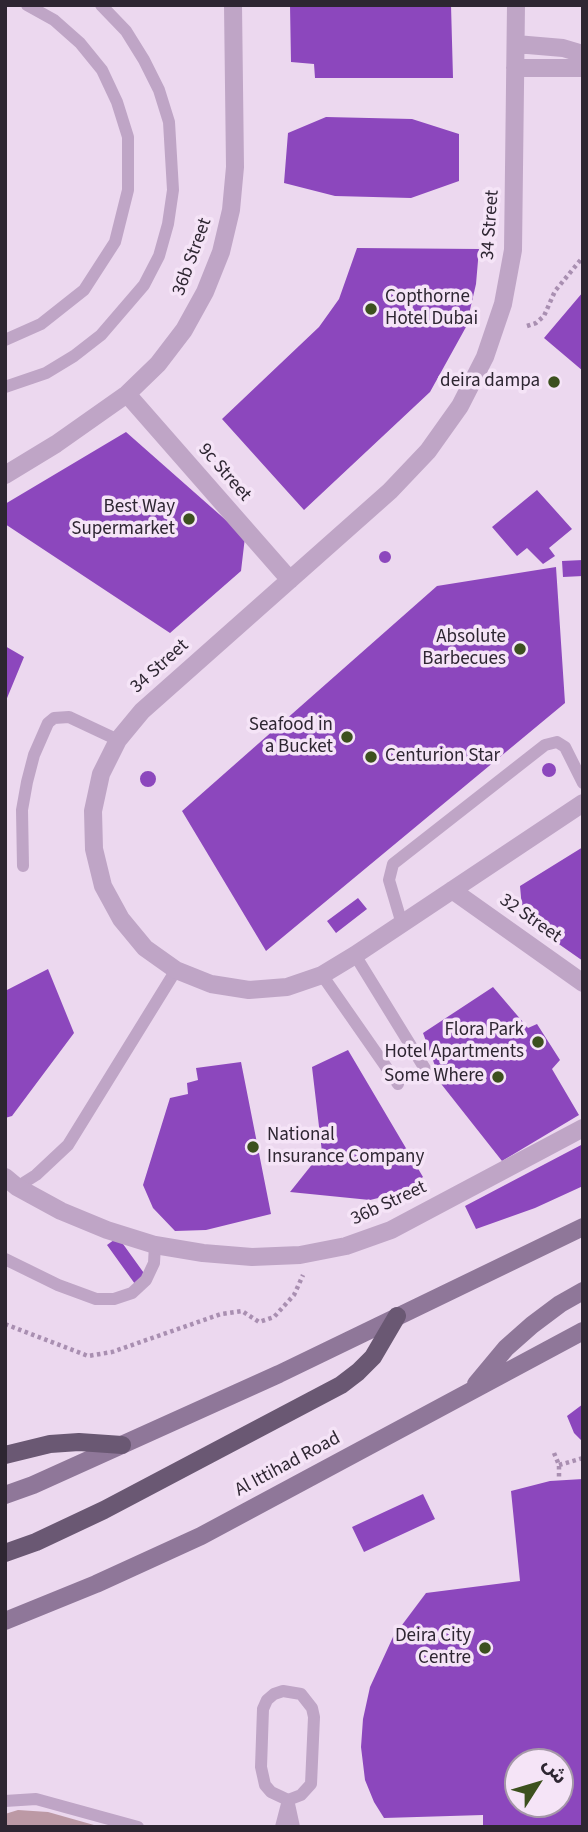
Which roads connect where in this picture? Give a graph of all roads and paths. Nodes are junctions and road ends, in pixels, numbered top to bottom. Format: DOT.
graph roads {
  1 [pos="27,5"];
  2 [pos="101,5"];
  3 [pos="233,5"];
  4 [pos="516,5"];
  5 [pos="516,44"];
  6 [pos="583,54"];
  7 [pos="515,68"];
  8 [pos="583,68"];
  9 [pos="583,257"];
  10 [pos="527,326"];
  11 [pos="5,340"];
  12 [pos="5,387"];
  13 [pos="127,394"];
  14 [pos="5,475"];
  15 [pos="290,580"];
  16 [pos="118,740"];
  17 [pos="583,783"];
  18 [pos="583,803"];
  19 [pos="23,866"];
  20 [pos="452,890"];
  21 [pos="402,923"];
  22 [pos="355,955"];
  23 [pos="176,970"];
  24 [pos="323,975"];
  25 [pos="583,983"];
  26 [pos="427,1072"];
  27 [pos="398,1084"];
  28 [pos="583,1128"];
  29 [pos="11,1182"];
  30 [pos="583,1227"];
  31 [pos="155,1245"];
  32 [pos="5,1259"];
  33 [pos="304,1271"];
  34 [pos="583,1291"];
  35 [pos="397,1316"];
  36 [pos="5,1324"];
  37 [pos="583,1331"];
  38 [pos="469,1392"];
  39 [pos="122,1446"];
  40 [pos="554,1453"];
  41 [pos="5,1455"];
  42 [pos="583,1458"];
  43 [pos="559,1465"];
  44 [pos="559,1480"];
  45 [pos="5,1495"];
  46 [pos="5,1553"];
  47 [pos="5,1621"];
  48 [pos="288,1800"];
  49 [pos="5,1801"];
  50 [pos="138,1827"];
  51 [pos="281,1827"];
  52 [pos="294,1827"];
  1 -- 11 [label="lane"];
  2 -- 12 [label="lane"];
  3 -- 13 [label="street, 36b Street"];
  4 -- 5 [label="street, 34 Street"];
  5 -- 6 [label="street"];
  5 -- 7 [label="street, 34 Street"];
  7 -- 8 [label="street"];
  7 -- 15 [label="street, 34 Street"];
  9 -- 10 [label="path"];
  13 -- 14 [label="street, 36b Street"];
  13 -- 15 [label="street, 9c Street"];
  15 -- 16 [label="street, 34 Street"];
  16 -- 19 [label="lane"];
  16 -- 23 [label="street, 34 Street"];
  17 -- 21 [label="lane"];
  18 -- 20 [label="street, 34 Street"];
  20 -- 21 [label="street, 34 Street"];
  20 -- 25 [label="street, 32 Street"];
  21 -- 22 [label="street, 34 Street"];
  22 -- 24 [label="street, 34 Street"];
  22 -- 26 [label="lane"];
  23 -- 24 [label="street, 34 Street"];
  23 -- 29 [label="lane"];
  24 -- 27 [label="lane"];
  28 -- 31 [label="street, 36b Street"];
  29 -- 31 [label="street, 36b Street"];
  30 -- 35 [label="main road"];
  31 -- 32 [label="lane"];
  33 -- 36 [label="path"];
  34 -- 38 [label="main road"];
  35 -- 39 [label="main road"];
  35 -- 46 [label="main road"];
  37 -- 38 [label="main road, Al Ittihad Road"];
  38 -- 47 [label="main road, Al Ittihad Road"];
  39 -- 41 [label="main road"];
  39 -- 45 [label="main road"];
  40 -- 43 [label="path"];
  42 -- 43 [label="path"];
  43 -- 44 [label="path"];
  48 -- 48 [label="lane"];
  48 -- 51 [label="lane"];
  48 -- 52 [label="lane"];
  49 -- 50 [label="lane"];
}
